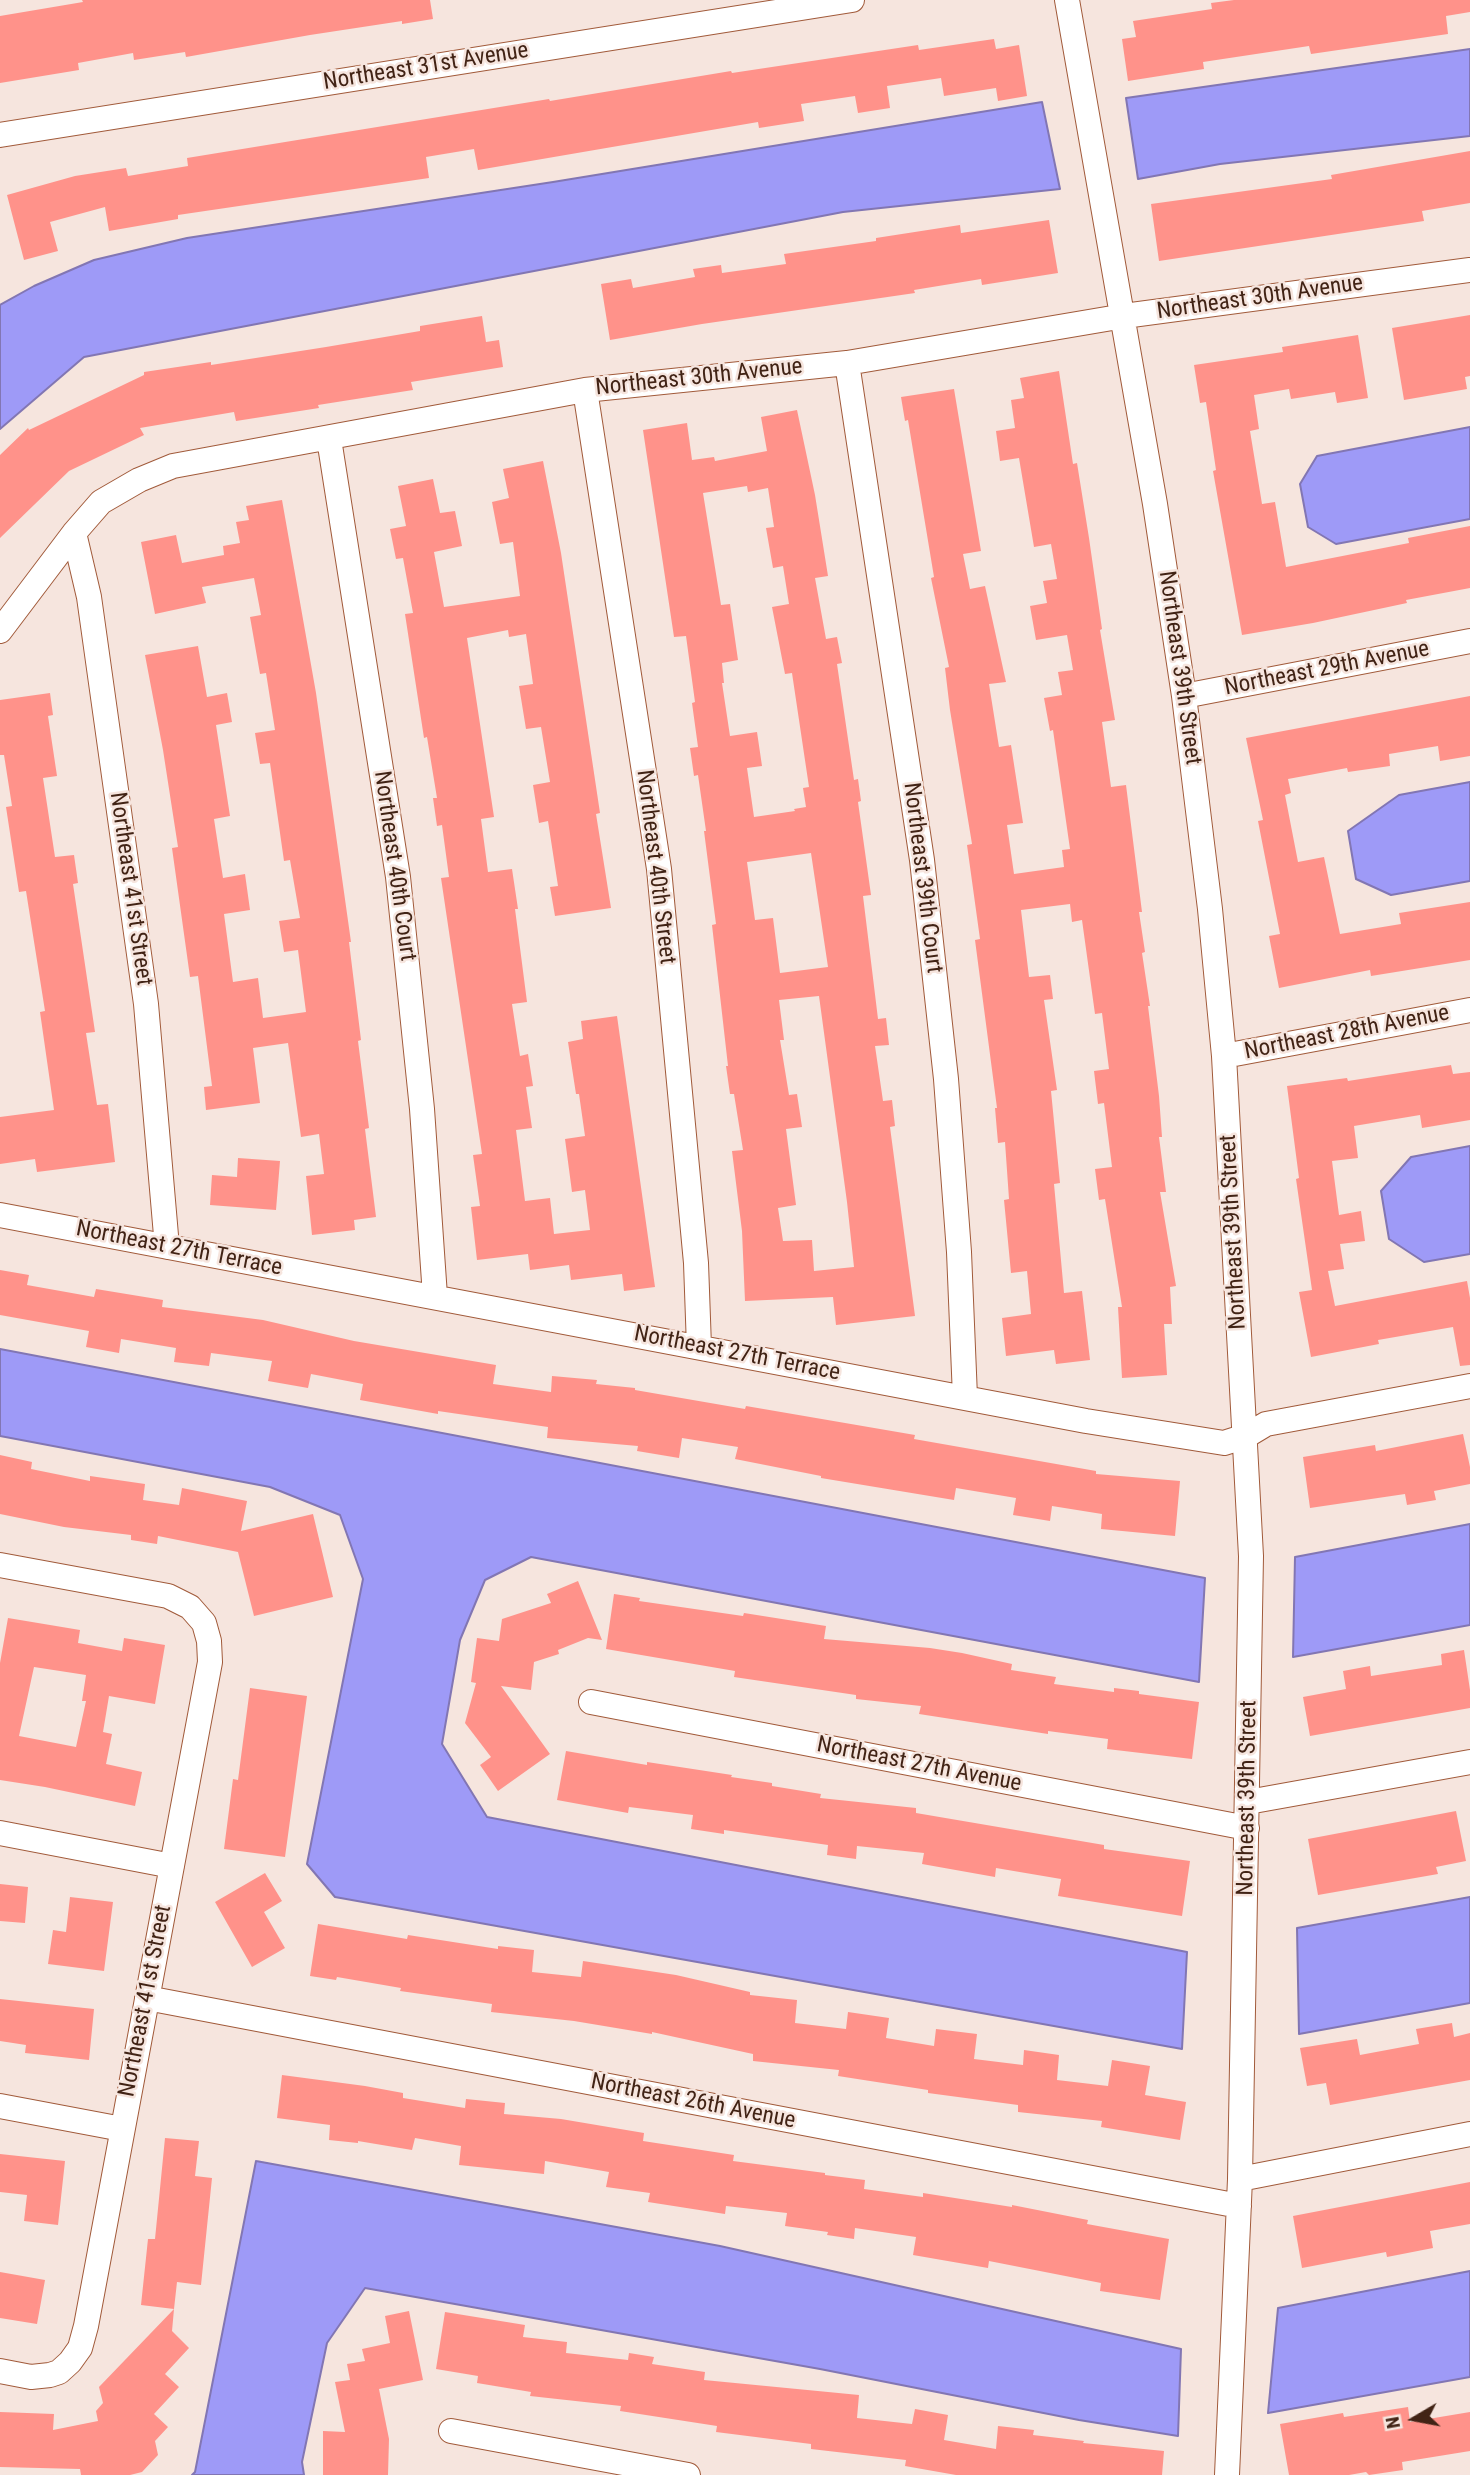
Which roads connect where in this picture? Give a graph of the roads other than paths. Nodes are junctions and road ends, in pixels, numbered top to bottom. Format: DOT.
graph roads {
  1 [pos="852,0"];
  2 [pos="1067,0"];
  3 [pos="0,135"];
  4 [pos="1470,270"];
  5 [pos="1124,316"];
  6 [pos="847,363"];
  7 [pos="585,390"];
  8 [pos="329,439"];
  9 [pos="74,533"];
  10 [pos="0,631"];
  11 [pos="1470,641"];
  12 [pos="1184,696"];
  13 [pos="1470,1010"];
  14 [pos="1224,1056"];
  15 [pos="0,1215"];
  16 [pos="167,1247"];
  17 [pos="435,1296"];
  18 [pos="699,1347"];
  19 [pos="1470,1386"];
  20 [pos="965,1397"];
  21 [pos="1246,1436"];
  22 [pos="0,1565"];
  23 [pos="591,1702"];
  24 [pos="1470,1762"];
  25 [pos="1248,1802"];
  26 [pos="1247,1828"];
  27 [pos="0,1833"];
  28 [pos="172,1866"];
  29 [pos="147,1998"];
  30 [pos="0,2106"];
  31 [pos="122,2129"];
  32 [pos="1470,2134"];
  33 [pos="1240,2179"];
  34 [pos="1239,2206"];
  35 [pos="0,2371"];
  36 [pos="451,2431"];
  37 [pos="688,2475"];
  38 [pos="1227,2475"];
  1 -- 3 [label="street, Northeast 31st Avenue"];
  2 -- 5 [label="street, Northeast 39th Street"];
  4 -- 5 [label="street, Northeast 30th Avenue"];
  5 -- 6 [label="street, Northeast 30th Avenue"];
  5 -- 12 [label="street, Northeast 39th Street"];
  6 -- 7 [label="street, Northeast 30th Avenue"];
  6 -- 20 [label="street, Northeast 39th Court"];
  7 -- 8 [label="street, Northeast 30th Avenue"];
  7 -- 18 [label="street, Northeast 40th Street"];
  8 -- 9 [label="street, Northeast 30th Avenue"];
  8 -- 17 [label="street, Northeast 40th Court"];
  9 -- 10 [label="street, Northeast 30th Avenue"];
  9 -- 16 [label="street, Northeast 41st Street"];
  11 -- 12 [label="street, Northeast 29th Avenue"];
  12 -- 14 [label="street, Northeast 39th Street"];
  13 -- 14 [label="street, Northeast 28th Avenue"];
  14 -- 21 [label="street, Northeast 39th Street"];
  15 -- 16 [label="street, Northeast 27th Terrace"];
  16 -- 17 [label="street, Northeast 27th Terrace"];
  17 -- 18 [label="street, Northeast 27th Terrace"];
  18 -- 20 [label="street, Northeast 27th Terrace"];
  19 -- 21 [label="street, Northeast 27th Terrace"];
  20 -- 21 [label="street, Northeast 27th Terrace"];
  21 -- 25 [label="street, Northeast 39th Street"];
  22 -- 28 [label="street, Northeast 41st Street"];
  23 -- 26 [label="street, Northeast 27th Avenue"];
  24 -- 25 [label="street"];
  25 -- 26 [label="street, Northeast 39th Street"];
  26 -- 33 [label="street, Northeast 39th Street"];
  27 -- 28 [label="street"];
  28 -- 29 [label="street, Northeast 41st Street"];
  29 -- 31 [label="street, Northeast 41st Street"];
  29 -- 34 [label="street, Northeast 26th Avenue"];
  30 -- 31 [label="street"];
  31 -- 35 [label="street, Northeast 41st Street"];
  32 -- 33 [label="street"];
  33 -- 34 [label="street, Northeast 39th Street"];
  34 -- 38 [label="street, Northeast 39th Street"];
  36 -- 37 [label="street"];
}
